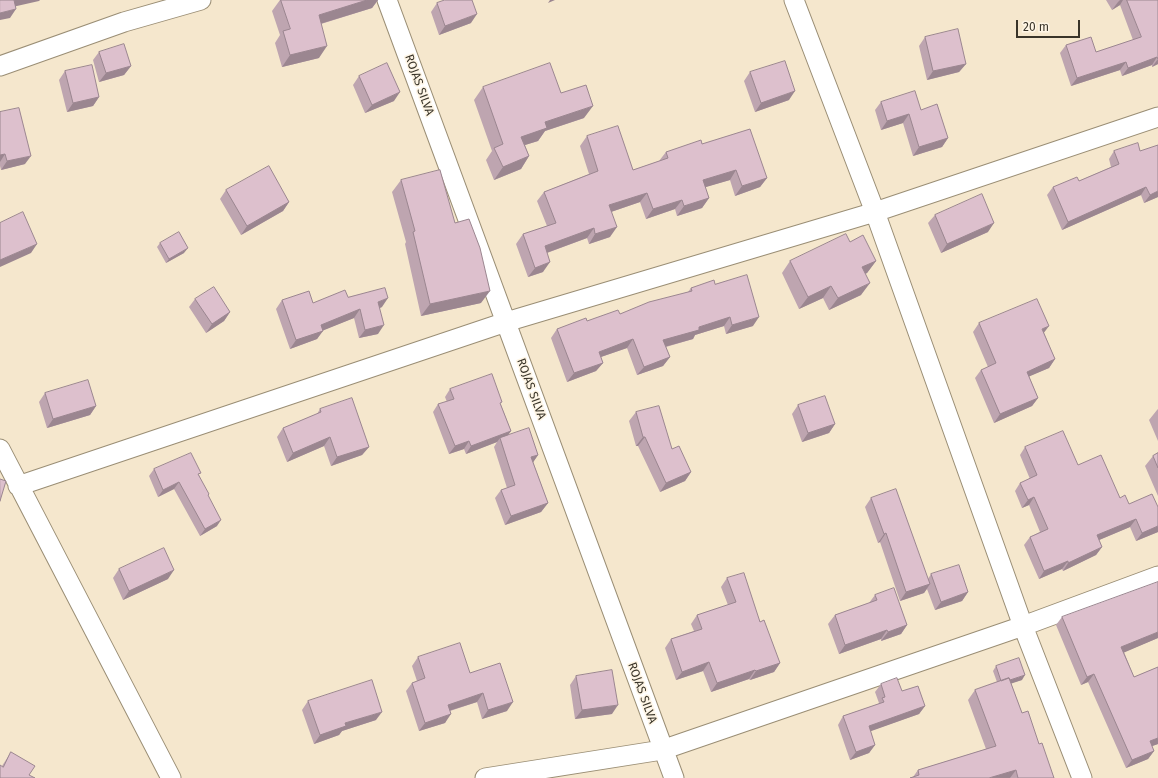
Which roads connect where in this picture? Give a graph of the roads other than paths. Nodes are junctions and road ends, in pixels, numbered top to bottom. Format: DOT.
graph roads {
  1 [pos="201,0"];
  2 [pos="387,0"];
  3 [pos="794,0"];
  4 [pos="0,66"];
  5 [pos="1158,117"];
  6 [pos="874,212"];
  7 [pos="506,322"];
  8 [pos="0,449"];
  9 [pos="18,486"];
  10 [pos="1158,576"];
  11 [pos="1024,626"];
  12 [pos="662,750"];
  13 [pos="170,778"];
  14 [pos="486,778"];
  15 [pos="674,778"];
  16 [pos="1082,778"];
  1 -- 4 [label="street"];
  2 -- 7 [label="street, ROJAS SILVA"];
  3 -- 6 [label="street"];
  5 -- 6 [label="street"];
  6 -- 7 [label="street"];
  6 -- 11 [label="street"];
  7 -- 9 [label="street"];
  7 -- 12 [label="street, ROJAS SILVA"];
  8 -- 9 [label="street"];
  9 -- 13 [label="street"];
  10 -- 11 [label="street"];
  11 -- 12 [label="street"];
  11 -- 16 [label="street"];
  12 -- 14 [label="street"];
  12 -- 15 [label="street, ROJAS SILVA"];
}
